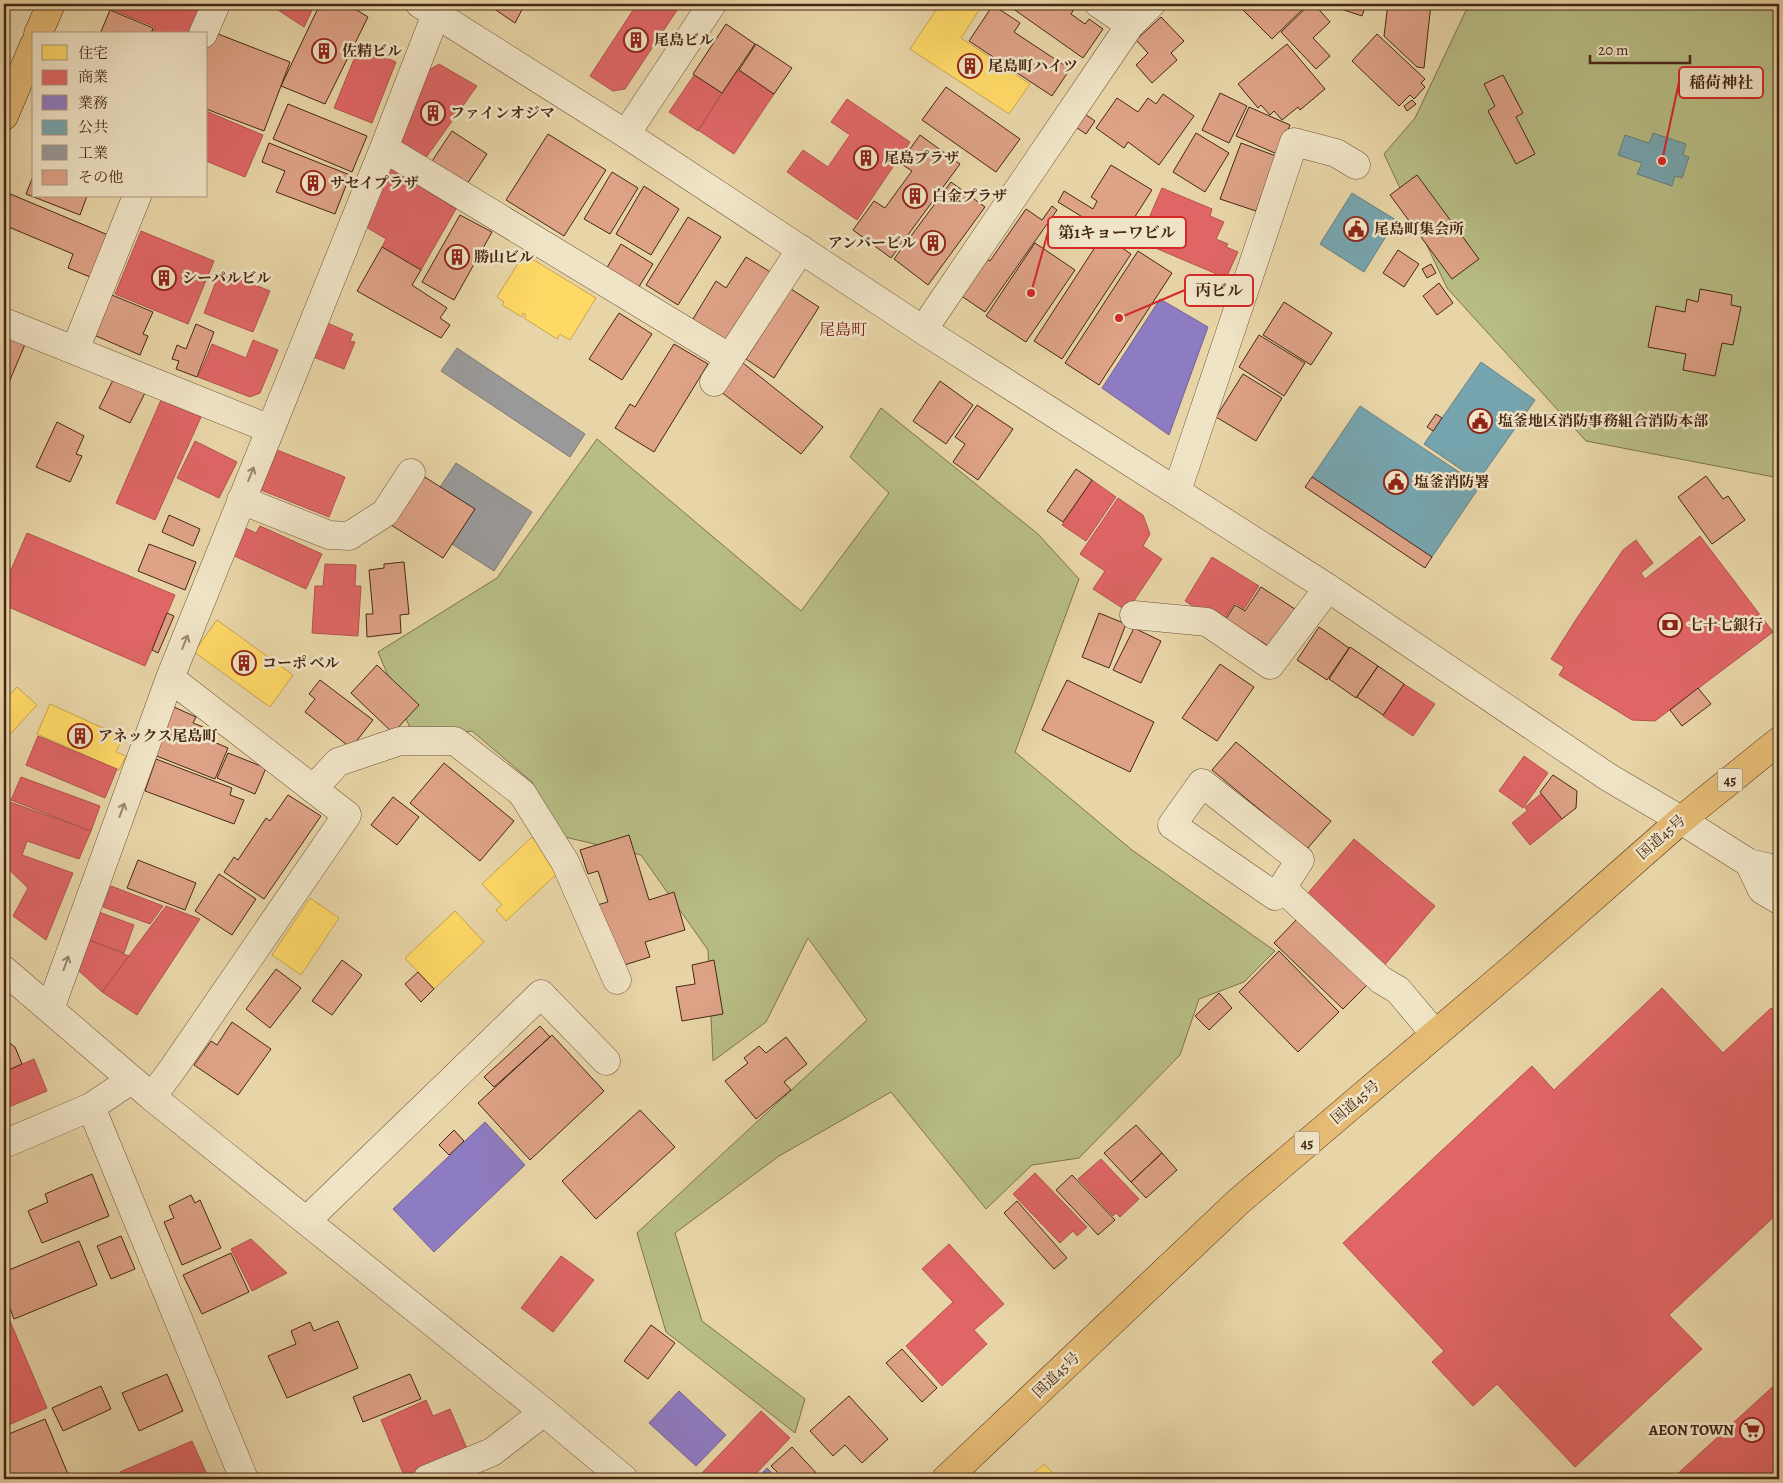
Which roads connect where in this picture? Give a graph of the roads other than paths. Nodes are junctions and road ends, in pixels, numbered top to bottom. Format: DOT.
graph roads {
  1 [pos="51,4"];
  2 [pos="216,4"];
  3 [pos="712,4"];
  4 [pos="1099,4"];
  5 [pos="1151,4"];
  6 [pos="432,7"];
  7 [pos="1130,24"];
  8 [pos="39,32"];
  9 [pos="204,32"];
  10 [pos="32,50"];
  11 [pos="4,116"];
  12 [pos="626,134"];
  13 [pos="384,148"];
  14 [pos="1356,165"];
  15 [pos="136,198"];
  16 [pos="801,249"];
  17 [pos="4,322"];
  18 [pos="923,330"];
  19 [pos="75,350"];
  20 [pos="730,358"];
  21 [pos="714,382"];
  22 [pos="270,428"];
  23 [pos="411,473"];
  24 [pos="1177,491"];
  25 [pos="241,500"];
  26 [pos="1328,588"];
  27 [pos="1134,615"];
  28 [pos="170,678"];
  29 [pos="1779,741"];
  30 [pos="313,789"];
  31 [pos="1681,820"];
  32 [pos="1749,863"];
  33 [pos="1779,870"];
  34 [pos="1282,888"];
  35 [pos="1779,900"];
  36 [pos="4,970"];
  37 [pos="617,980"];
  38 [pos="50,1009"];
  39 [pos="1435,1034"];
  40 [pos="606,1061"];
  41 [pos="131,1080"];
  42 [pos="152,1097"];
  43 [pos="91,1107"];
  44 [pos="4,1144"];
  45 [pos="306,1221"];
  46 [pos="544,1412"];
  47 [pos="244,1479"];
  48 [pos="427,1479"];
  49 [pos="624,1479"];
  50 [pos="946,1479"];
  1 -- 8 [label="highway"];
  2 -- 9 [label="street"];
  3 -- 12 [label="street"];
  4 -- 7 [label="street"];
  5 -- 7 [label="street"];
  6 -- 12 [label="street"];
  6 -- 13 [label="street"];
  7 -- 18 [label="street"];
  10 -- 11 [label="highway"];
  12 -- 16 [label="street"];
  13 -- 20 [label="street"];
  13 -- 22 [label="street"];
  14 -- 24 [label="street"];
  15 -- 19 [label="street"];
  16 -- 18 [label="street"];
  16 -- 20 [label="street"];
  17 -- 19 [label="street"];
  18 -- 24 [label="street"];
  19 -- 22 [label="street"];
  20 -- 21 [label="street"];
  25 -- 22 [label="street, one-way"];
  23 -- 25 [label="street"];
  24 -- 26 [label="street"];
  28 -- 25 [label="street, one-way"];
  26 -- 27 [label="street"];
  26 -- 31 [label="street"];
  28 -- 30 [label="street"];
  38 -- 28 [label="street, one-way"];
  29 -- 31 [label="highway, 国道45号 / 45"];
  30 -- 37 [label="street"];
  30 -- 42 [label="street"];
  31 -- 32 [label="street"];
  31 -- 39 [label="highway, 国道45号 / 45"];
  32 -- 33 [label="street"];
  32 -- 35 [label="street"];
  34 -- 34 [label="street"];
  34 -- 39 [label="street"];
  36 -- 38 [label="street"];
  38 -- 41 [label="street"];
  39 -- 50 [label="highway, 国道45号 / 45"];
  40 -- 45 [label="street"];
  41 -- 42 [label="street"];
  41 -- 43 [label="street"];
  42 -- 45 [label="street"];
  43 -- 44 [label="street"];
  43 -- 47 [label="street"];
  45 -- 46 [label="street"];
  46 -- 48 [label="street"];
  46 -- 49 [label="street"];
}
